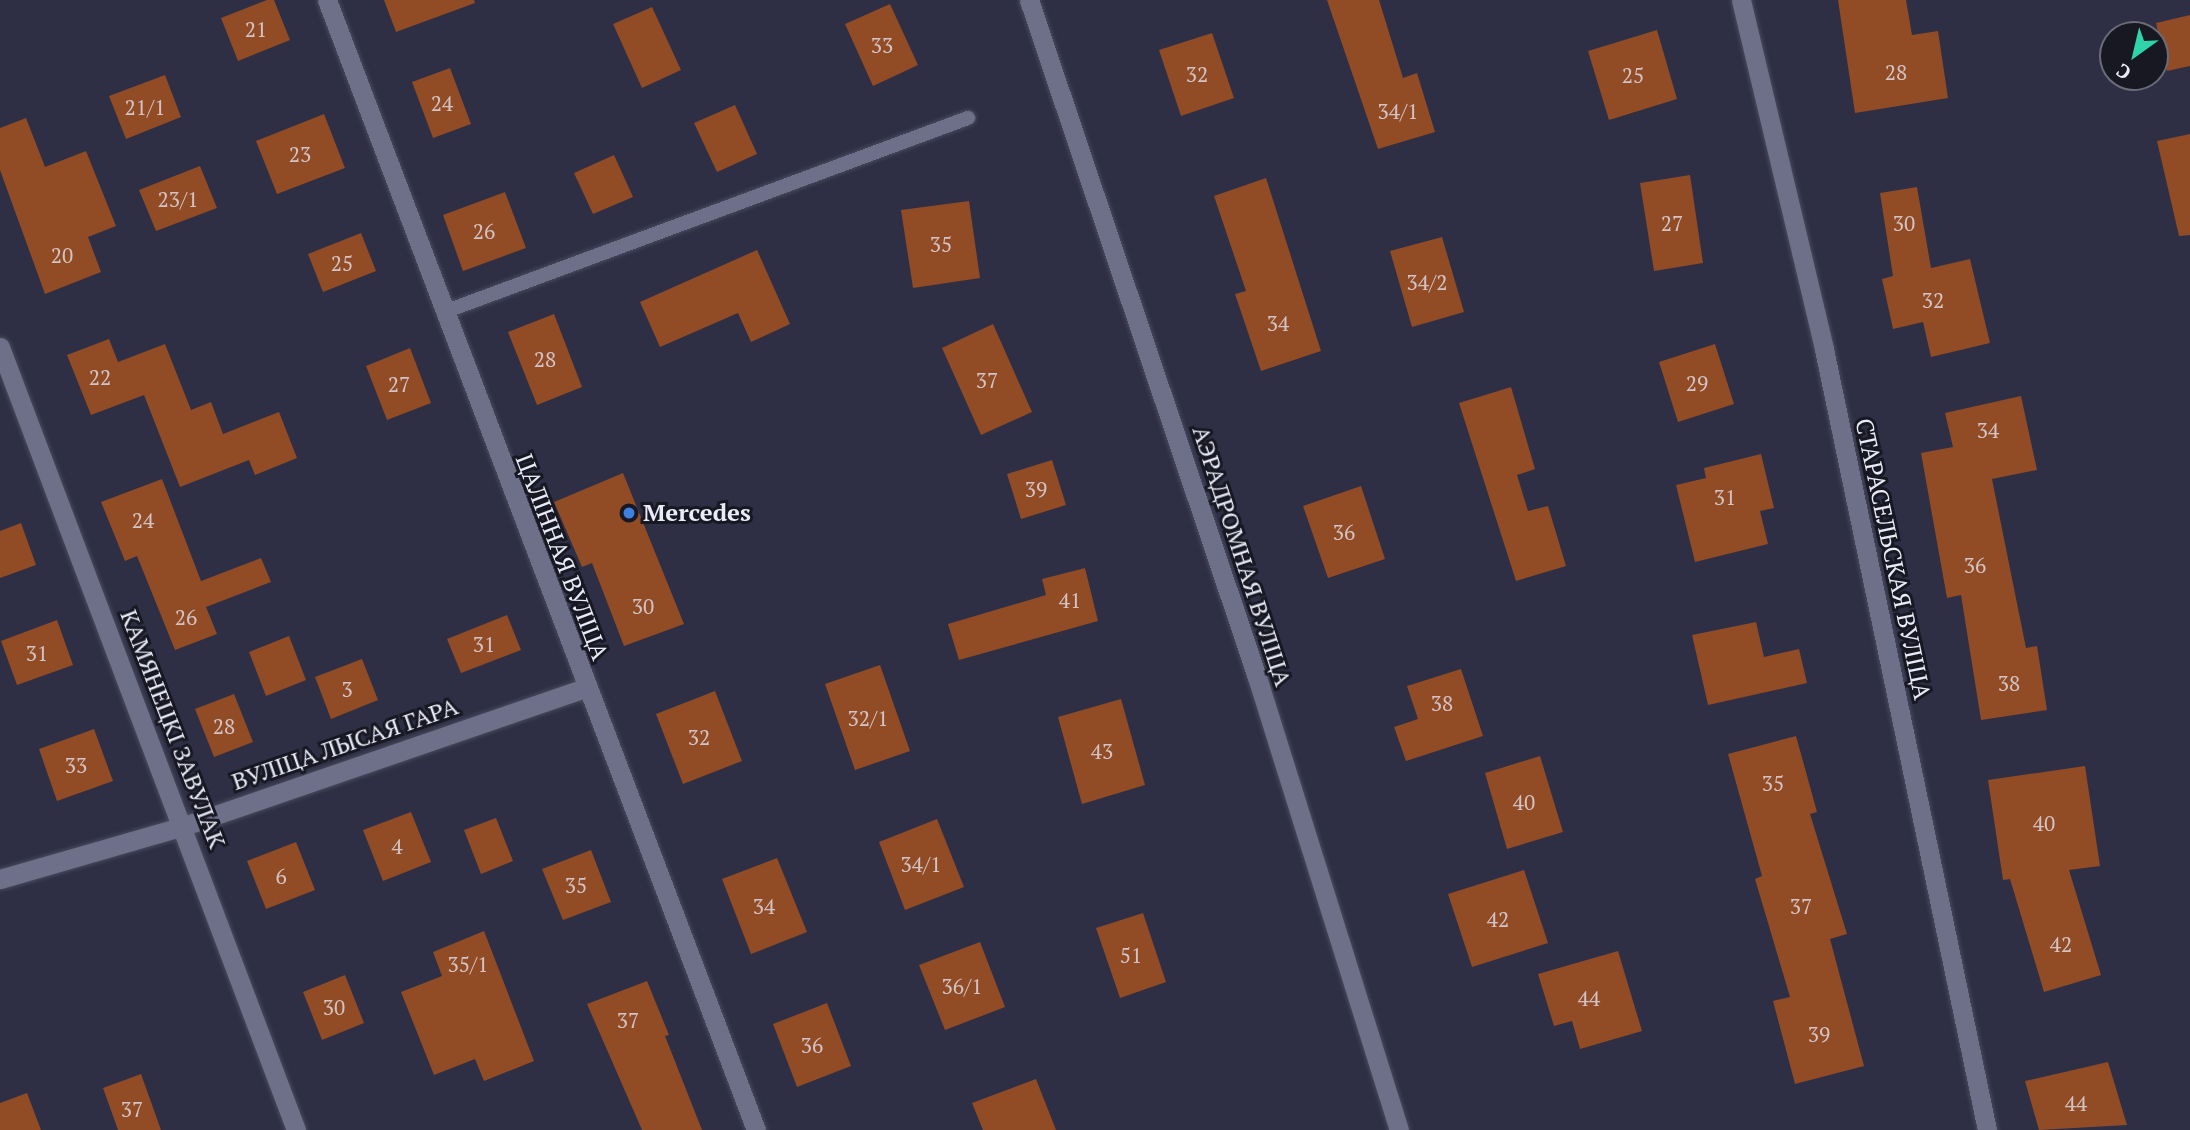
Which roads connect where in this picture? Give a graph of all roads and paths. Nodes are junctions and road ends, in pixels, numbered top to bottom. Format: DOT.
graph roads {
  1 [pos="327,0"];
  2 [pos="1029,0"];
  3 [pos="1741,0"];
  4 [pos="968,118"];
  5 [pos="444,312"];
  6 [pos="0,346"];
  7 [pos="584,688"];
  8 [pos="184,826"];
  9 [pos="0,879"];
  10 [pos="296,1130"];
  11 [pos="756,1130"];
  12 [pos="1399,1130"];
  13 [pos="1987,1130"];
  1 -- 5 [label="street, ЦАЛІННАЯ ВУЛІЦА"];
  2 -- 12 [label="street, АЭРАДРОМНАЯ ВУЛІЦА"];
  3 -- 13 [label="street, СТАРАСЕЛЬСКАЯ ВУЛІЦА"];
  4 -- 5 [label="lane"];
  5 -- 7 [label="street, ЦАЛІННАЯ ВУЛІЦА"];
  6 -- 8 [label="street, КАМЯНЕЦКІ ЗАВУЛАК"];
  7 -- 8 [label="street, ВУЛІЦА ЛЫСАЯ ГАРА"];
  7 -- 11 [label="street, ЦАЛІННАЯ ВУЛІЦА"];
  8 -- 9 [label="street, ВУЛІЦА ЛЫСАЯ ГАРА"];
  8 -- 10 [label="street, КАМЯНЕЦКІ ЗАВУЛАК"];
}
